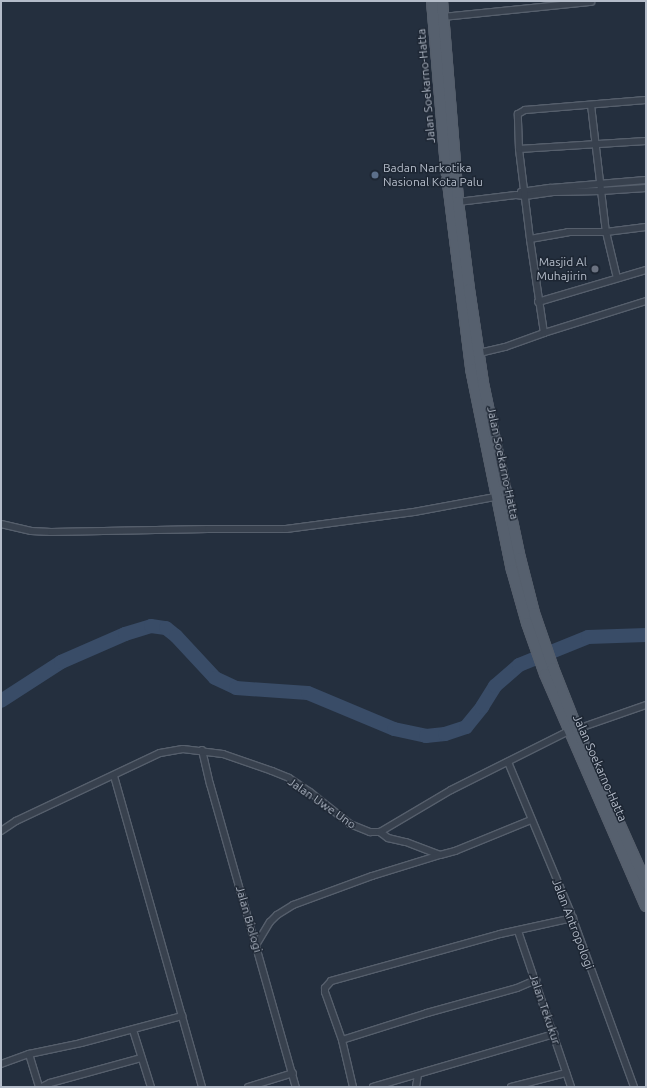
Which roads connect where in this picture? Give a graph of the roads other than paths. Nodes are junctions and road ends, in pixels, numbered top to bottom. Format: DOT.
graph roads {
  1 [pos="432,1"];
  2 [pos="442,1"];
  3 [pos="591,2"];
  4 [pos="443,17"];
  5 [pos="440,48"];
  6 [pos="646,100"];
  7 [pos="591,106"];
  8 [pos="646,141"];
  9 [pos="594,145"];
  10 [pos="519,148"];
  11 [pos="646,180"];
  12 [pos="599,184"];
  13 [pos="646,188"];
  14 [pos="601,191"];
  15 [pos="525,193"];
  16 [pos="458,202"];
  17 [pos="646,227"];
  18 [pos="606,232"];
  19 [pos="530,239"];
  20 [pos="460,251"];
  21 [pos="646,270"];
  22 [pos="618,278"];
  23 [pos="646,301"];
  24 [pos="538,302"];
  25 [pos="544,332"];
  26 [pos="479,353"];
  27 [pos="502,495"];
  28 [pos="1,524"];
  29 [pos="646,705"];
  30 [pos="573,730"];
  31 [pos="202,750"];
  32 [pos="508,762"];
  33 [pos="114,776"];
  34 [pos="531,820"];
  35 [pos="1,831"];
  36 [pos="380,832"];
  37 [pos="440,855"];
  38 [pos="646,883"];
  39 [pos="646,906"];
  40 [pos="573,918"];
  41 [pos="518,931"];
  42 [pos="256,945"];
  43 [pos="536,980"];
  44 [pos="182,1016"];
  45 [pos="133,1030"];
  46 [pos="554,1034"];
  47 [pos="342,1040"];
  48 [pos="29,1054"];
  49 [pos="141,1058"];
  50 [pos="1,1064"];
  51 [pos="293,1073"];
  52 [pos="566,1073"];
  53 [pos="418,1074"];
  54 [pos="40,1087"];
  55 [pos="151,1087"];
  56 [pos="202,1087"];
  57 [pos="248,1087"];
  58 [pos="296,1087"];
  59 [pos="353,1087"];
  60 [pos="373,1087"];
  61 [pos="416,1087"];
  62 [pos="511,1087"];
  63 [pos="571,1087"];
  64 [pos="634,1087"];
  1 -- 5 [label="main road, Jalan Soekarno-Hatta"];
  2 -- 4 [label="main road, Jalan Soekarno-Hatta"];
  3 -- 4 [label="street"];
  4 -- 5 [label="main road, Jalan Soekarno-Hatta"];
  5 -- 16 [label="main road, Jalan Soekarno-Hatta"];
  5 -- 20 [label="main road, Jalan Soekarno-Hatta"];
  6 -- 7 [label="street"];
  7 -- 9 [label="street"];
  7 -- 10 [label="street"];
  8 -- 9 [label="street"];
  9 -- 10 [label="street"];
  9 -- 12 [label="street"];
  10 -- 15 [label="street"];
  11 -- 12 [label="street"];
  12 -- 14 [label="street"];
  12 -- 15 [label="street"];
  13 -- 14 [label="street"];
  14 -- 15 [label="street"];
  14 -- 18 [label="street"];
  15 -- 16 [label="street"];
  15 -- 19 [label="street"];
  16 -- 20 [label="main road, Jalan Soekarno-Hatta"];
  17 -- 18 [label="street"];
  18 -- 19 [label="street"];
  18 -- 22 [label="street"];
  19 -- 24 [label="street"];
  20 -- 26 [label="main road, Jalan Soekarno-Hatta"];
  20 -- 27 [label="main road, Jalan Soekarno-Hatta"];
  21 -- 22 [label="street"];
  22 -- 24 [label="street"];
  23 -- 25 [label="street"];
  24 -- 25 [label="street"];
  25 -- 26 [label="street"];
  26 -- 27 [label="main road, Jalan Soekarno-Hatta"];
  27 -- 28 [label="street"];
  27 -- 30 [label="main road, Jalan Soekarno-Hatta"];
  29 -- 30 [label="street"];
  30 -- 32 [label="street"];
  30 -- 38 [label="main road, Jalan Soekarno-Hatta"];
  30 -- 39 [label="main road, Jalan Soekarno-Hatta"];
  31 -- 33 [label="street, Jalan Uwe Uno"];
  31 -- 36 [label="street, Jalan Uwe Uno"];
  31 -- 42 [label="street, Jalan Biologi"];
  32 -- 34 [label="street, Jalan Antropologi"];
  32 -- 36 [label="street"];
  33 -- 35 [label="street, Jalan Uwe Uno"];
  33 -- 44 [label="street"];
  34 -- 37 [label="street"];
  34 -- 40 [label="street, Jalan Antropologi"];
  36 -- 37 [label="street, Jalan Uwe Uno"];
  37 -- 42 [label="street"];
  40 -- 41 [label="street"];
  40 -- 64 [label="street, Jalan Antropologi"];
  41 -- 43 [label="street, Jalan Tekukur"];
  41 -- 47 [label="street"];
  42 -- 51 [label="street, Jalan Biologi"];
  43 -- 46 [label="street, Jalan Tekukur"];
  43 -- 47 [label="street"];
  44 -- 45 [label="street"];
  44 -- 56 [label="street"];
  45 -- 48 [label="street"];
  45 -- 49 [label="street"];
  46 -- 52 [label="street, Jalan Tekukur"];
  46 -- 53 [label="street"];
  47 -- 59 [label="street"];
  48 -- 50 [label="street"];
  48 -- 54 [label="street"];
  49 -- 54 [label="street"];
  49 -- 55 [label="street"];
  51 -- 57 [label="street"];
  51 -- 58 [label="street, Jalan Biologi"];
  52 -- 62 [label="street"];
  52 -- 63 [label="street, Jalan Tekukur"];
  53 -- 60 [label="street"];
  53 -- 61 [label="street"];
}
